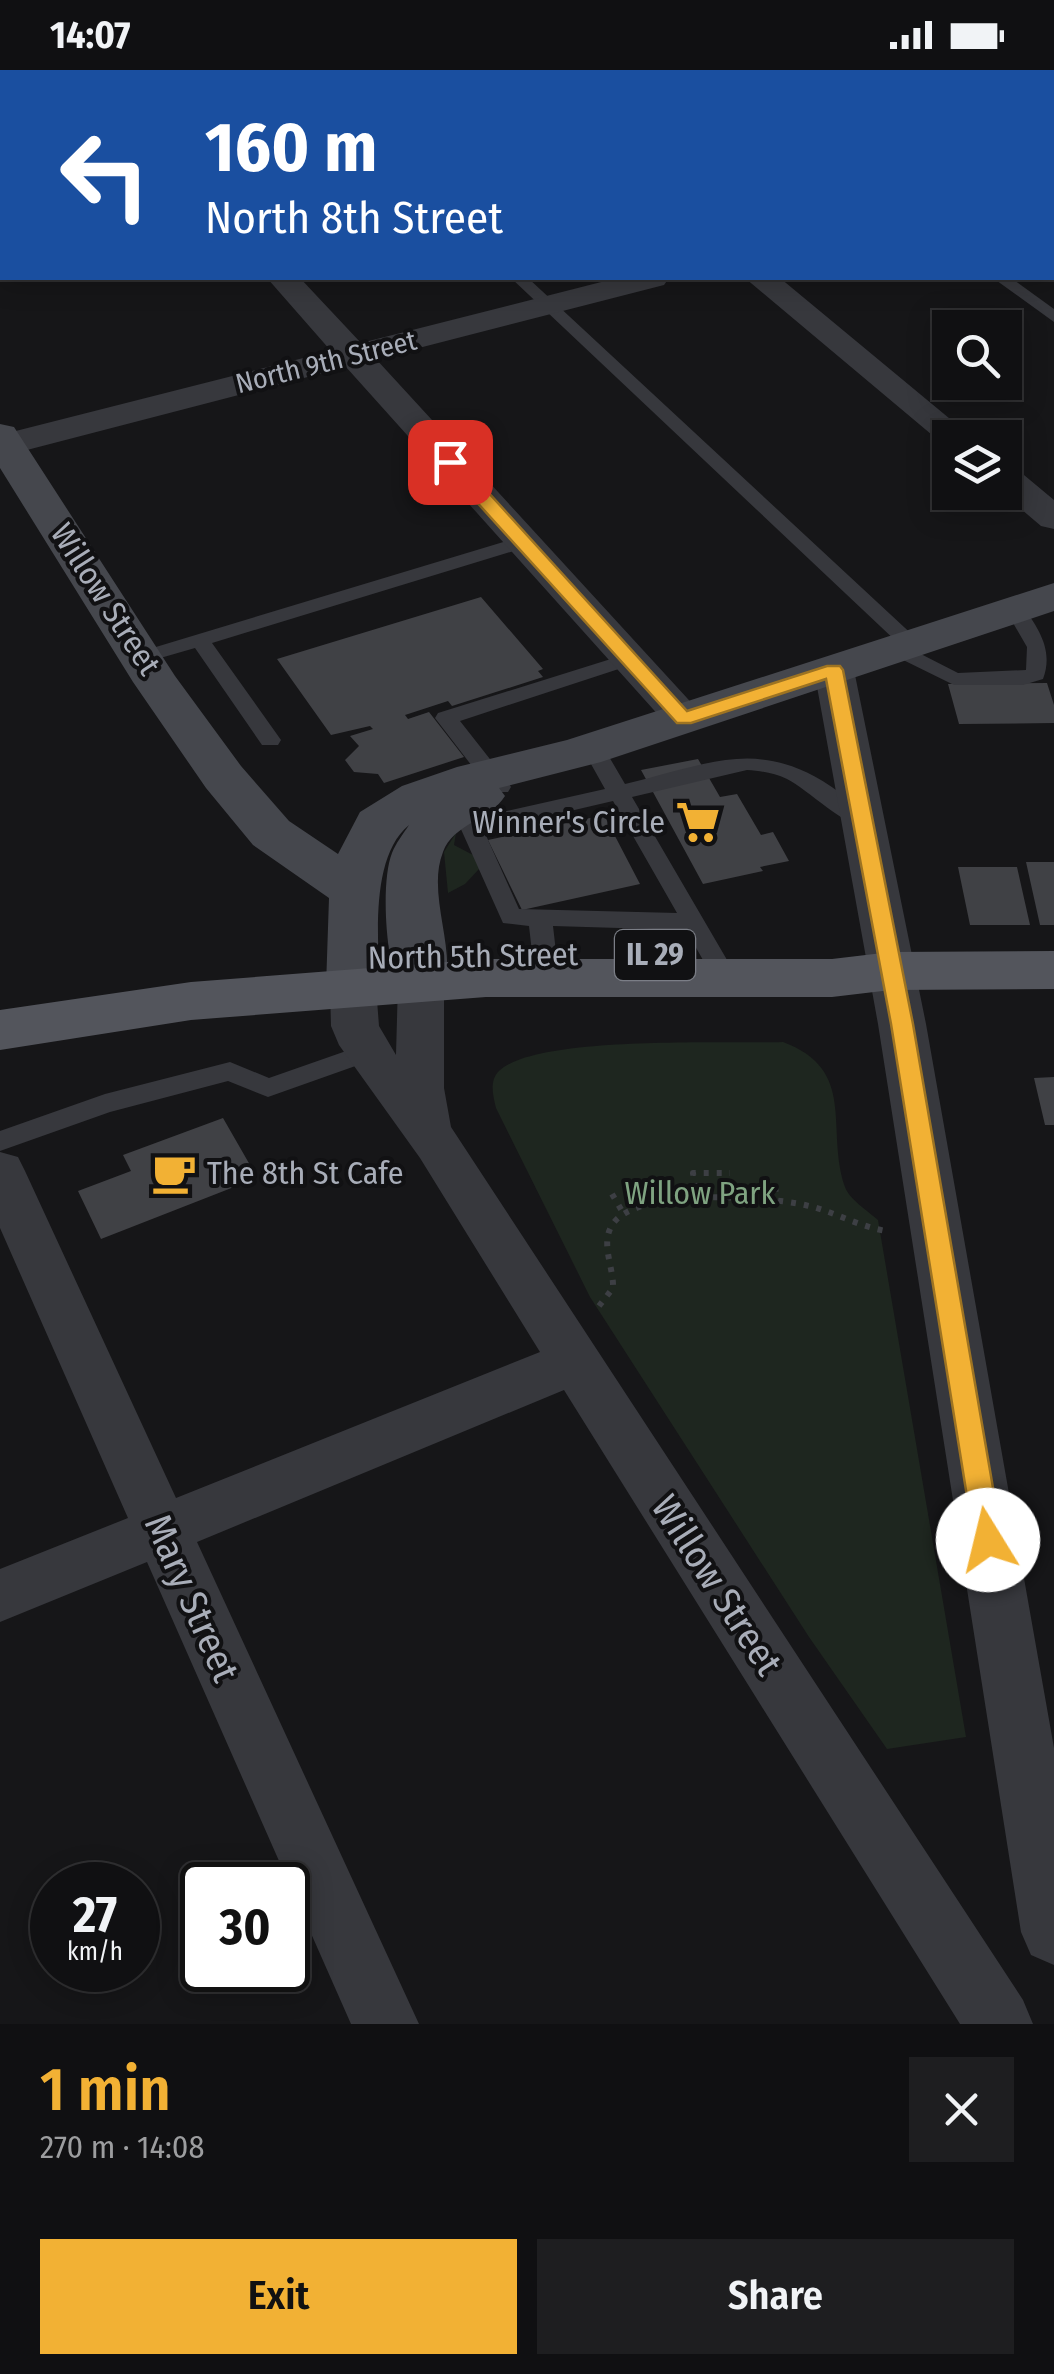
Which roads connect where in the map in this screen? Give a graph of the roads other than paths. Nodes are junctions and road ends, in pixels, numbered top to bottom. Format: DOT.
graph roads {
  1 [pos="285,280"];
  2 [pos="521,280"];
  3 [pos="645,280"];
  4 [pos="763,280"];
  5 [pos="1003,280"];
  6 [pos="550,304"];
  7 [pos="1054,317"];
  8 [pos="354,355"];
  9 [pos="934,420"];
  10 [pos="2,442"];
  11 [pos="1022,492"];
  12 [pos="1054,518"];
  13 [pos="523,542"];
  14 [pos="1034,603"];
  15 [pos="200,640"];
  16 [pos="904,646"];
  17 [pos="144,658"];
  18 [pos="630,659"];
  19 [pos="834,670"];
  20 [pos="684,719"];
  21 [pos="270,740"];
  22 [pos="586,751"];
  23 [pos="211,762"];
  24 [pos="495,781"];
  25 [pos="619,792"];
  26 [pos="392,812"];
  27 [pos="864,822"];
  28 [pos="357,896"];
  29 [pos="544,950"];
  30 [pos="710,952"];
  31 [pos="420,966"];
  32 [pos="1054,970"];
  33 [pos="892,971"];
  34 [pos="353,972"];
  35 [pos="0,1027"];
  36 [pos="369,1052"];
  37 [pos="0,1142"];
  38 [pos="437,1145"];
  39 [pos="0,1171"];
  40 [pos="583,1336"];
  41 [pos="160,1528"];
  42 [pos="0,1596"];
  43 [pos="1054,1932"];
  44 [pos="384,2024"];
  45 [pos="1000,2024"];
  1 -- 8 [label="street"];
  2 -- 6 [label="lane"];
  3 -- 6 [label="street, North 9th Street"];
  4 -- 9 [label="street"];
  5 -- 7 [label="lane"];
  6 -- 8 [label="street, North 9th Street"];
  6 -- 16 [label="lane"];
  8 -- 10 [label="street, North 9th Street"];
  8 -- 13 [label="street"];
  10 -- 17 [label="street, Willow Street"];
  11 -- 12 [label="street"];
  13 -- 15 [label="lane"];
  13 -- 18 [label="street"];
  14 -- 16 [label="street"];
  14 -- 16 [label="lane"];
  15 -- 17 [label="lane"];
  15 -- 21 [label="lane"];
  16 -- 19 [label="street"];
  17 -- 23 [label="street, Willow Street"];
  18 -- 20 [label="street"];
  18 -- 24 [label="lane"];
  19 -- 20 [label="street"];
  19 -- 27 [label="street"];
  20 -- 22 [label="street"];
  22 -- 24 [label="street"];
  22 -- 25 [label="lane"];
  23 -- 26 [label="street, Willow Street"];
  23 -- 28 [label="street, Willow Street"];
  24 -- 26 [label="street, Willow Street"];
  24 -- 31 [label="street"];
  25 -- 27 [label="lane"];
  25 -- 29 [label="lane"];
  25 -- 30 [label="lane"];
  26 -- 28 [label="street"];
  27 -- 33 [label="street"];
  28 -- 34 [label="street"];
  29 -- 30 [label="main road, North 5th Street / IL 29"];
  29 -- 31 [label="main road, North 5th Street / IL 29"];
  30 -- 33 [label="main road, North 5th Street / IL 29"];
  31 -- 34 [label="main road, North 5th Street / IL 29"];
  31 -- 38 [label="street, Willow Street"];
  32 -- 33 [label="main road, North 5th Street / IL 29"];
  33 -- 43 [label="street"];
  34 -- 35 [label="main road, North 5th Street / IL 29"];
  34 -- 36 [label="street, Willow Street"];
  36 -- 37 [label="lane"];
  36 -- 38 [label="street, Willow Street"];
  38 -- 40 [label="street, Willow Street"];
  39 -- 41 [label="street, Mary Street"];
  40 -- 41 [label="street"];
  40 -- 45 [label="street, Willow Street"];
  41 -- 42 [label="street"];
  41 -- 44 [label="street, Mary Street"];
}
